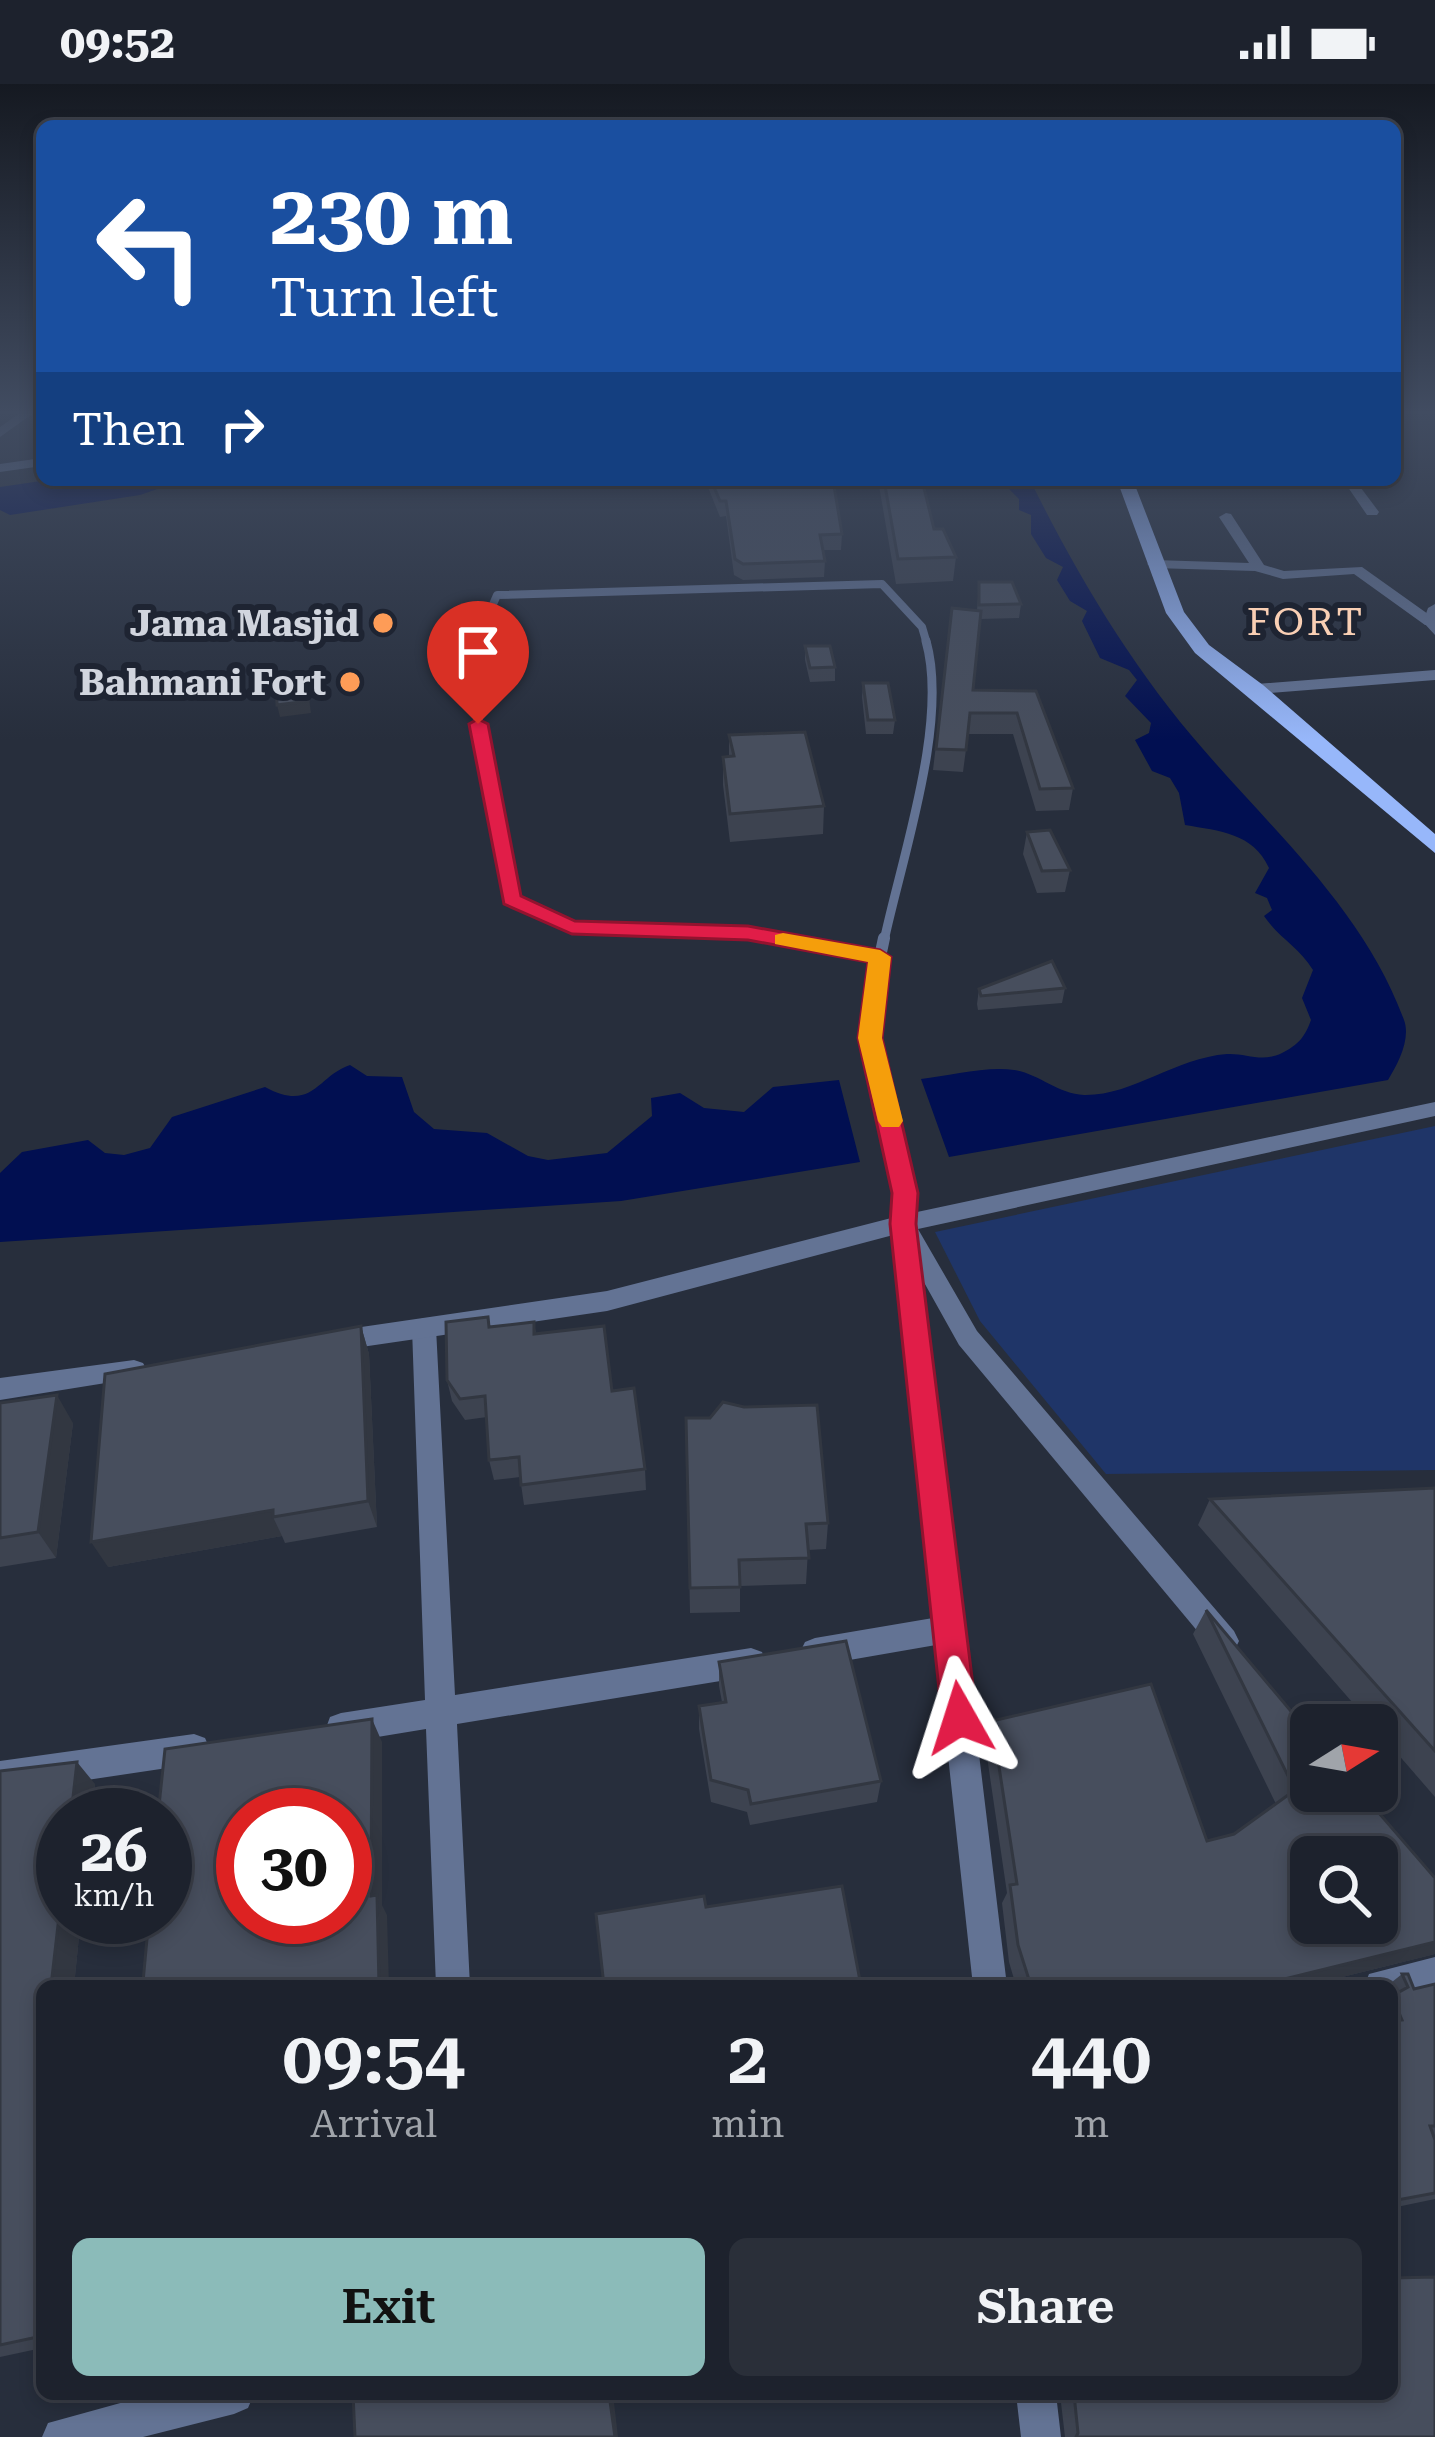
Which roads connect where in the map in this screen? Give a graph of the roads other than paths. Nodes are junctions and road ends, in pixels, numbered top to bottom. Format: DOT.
graph roads {
  1 [pos="1139,521"];
  2 [pos="1228,521"];
  3 [pos="1154,564"];
  4 [pos="1258,568"];
  5 [pos="1433,620"];
  6 [pos="1435,675"];
  7 [pos="1256,689"];
  8 [pos="1435,846"];
  9 [pos="880,957"];
  10 [pos="1435,1109"];
  11 [pos="903,1224"];
  12 [pos="424,1328"];
  13 [pos="306,1345"];
  14 [pos="165,1366"];
  15 [pos="0,1389"];
  16 [pos="950,1629"];
  17 [pos="1237,1655"];
  18 [pos="441,1714"];
  19 [pos="302,1734"];
  20 [pos="232,1744"];
  21 [pos="0,1777"];
  22 [pos="1435,1974"];
  23 [pos="453,1980"];
  24 [pos="989,1980"];
  25 [pos="1398,1982"];
  26 [pos="210,2400"];
  27 [pos="1037,2400"];
  28 [pos="62,2437"];
  29 [pos="1041,2437"];
  1 -- 3 [label="main road"];
  2 -- 4 [label="street"];
  3 -- 4 [label="street"];
  3 -- 7 [label="main road"];
  4 -- 5 [label="street"];
  6 -- 7 [label="street"];
  7 -- 8 [label="main road"];
  9 -- 9 [label="lane"];
  9 -- 11 [label="lane"];
  10 -- 11 [label="street"];
  11 -- 12 [label="street"];
  11 -- 16 [label="street"];
  11 -- 17 [label="street"];
  12 -- 13 [label="street"];
  12 -- 18 [label="street"];
  14 -- 15 [label="street"];
  16 -- 18 [label="street"];
  16 -- 24 [label="street"];
  18 -- 19 [label="street"];
  18 -- 23 [label="street"];
  20 -- 21 [label="street"];
  22 -- 25 [label="street"];
  26 -- 28 [label="street"];
  27 -- 29 [label="street"];
}
